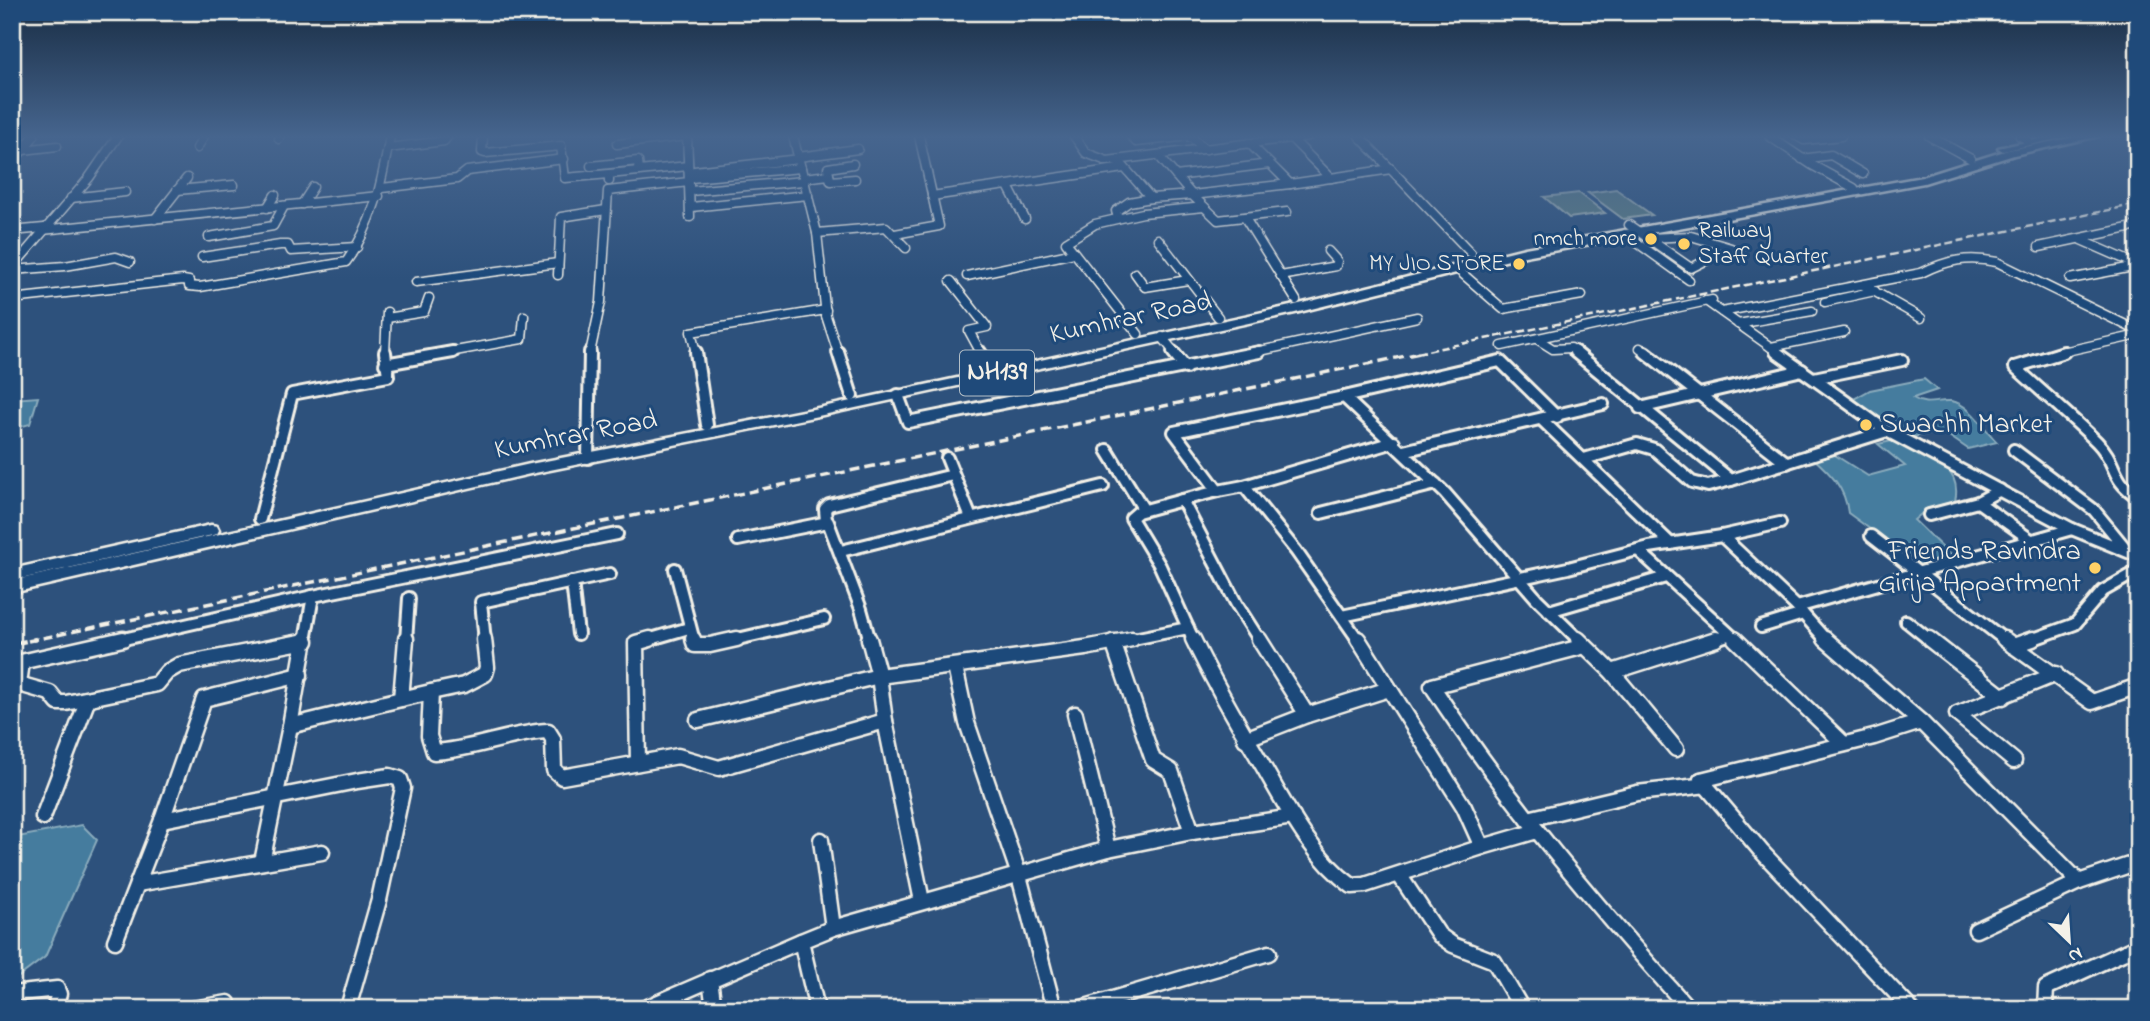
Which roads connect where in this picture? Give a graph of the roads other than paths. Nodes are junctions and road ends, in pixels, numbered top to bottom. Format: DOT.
graph roads {
  1 [pos="84,184"];
  2 [pos="182,184"];
  3 [pos="234,184"];
  4 [pos="382,184"];
  5 [pos="431,184"];
  6 [pos="608,184"];
  7 [pos="654,184"];
  8 [pos="689,184"];
  9 [pos="805,184"];
  10 [pos="929,184"];
  11 [pos="1023,184"];
  12 [pos="1138,184"];
  13 [pos="1182,184"];
  14 [pos="1290,184"];
  15 [pos="1405,184"];
  16 [pos="1846,184"];
  17 [pos="1882,184"];
  18 [pos="1889,184"];
  19 [pos="1008,186"];
  20 [pos="313,187"];
  21 [pos="1854,188"];
  22 [pos="177,190"];
  23 [pos="608,191"];
  24 [pos="125,192"];
  25 [pos="380,192"];
  26 [pos="275,195"];
  27 [pos="808,195"];
  28 [pos="1192,195"];
  29 [pos="932,196"];
  30 [pos="71,198"];
  31 [pos="1151,198"];
  32 [pos="302,204"];
  33 [pos="284,206"];
  34 [pos="691,207"];
  35 [pos="1204,207"];
  36 [pos="267,208"];
  37 [pos="607,210"];
  38 [pos="1287,212"];
  39 [pos="690,217"];
  40 [pos="1118,218"];
  41 [pos="1245,218"];
  42 [pos="155,219"];
  43 [pos="1026,219"];
  44 [pos="2135,228"];
  45 [pos="43,229"];
  46 [pos="12,231"];
  47 [pos="1636,232"];
  48 [pos="817,233"];
  49 [pos="895,234"];
  50 [pos="209,237"];
  51 [pos="1158,239"];
  52 [pos="2081,240"];
  53 [pos="357,247"];
  54 [pos="2039,247"];
  55 [pos="906,248"];
  56 [pos="1328,251"];
  57 [pos="1074,253"];
  58 [pos="1471,253"];
  59 [pos="202,257"];
  60 [pos="2138,258"];
  61 [pos="2128,260"];
  62 [pos="130,262"];
  63 [pos="558,263"];
  64 [pos="2138,265"];
  65 [pos="1456,268"];
  66 [pos="12,269"];
  67 [pos="1135,273"];
  68 [pos="558,275"];
  69 [pos="967,276"];
  70 [pos="1281,276"];
  71 [pos="1689,279"];
  72 [pos="2070,279"];
  73 [pos="1188,280"];
  74 [pos="951,281"];
  75 [pos="416,282"];
  76 [pos="1863,285"];
  77 [pos="1875,291"];
  78 [pos="1582,295"];
  79 [pos="429,298"];
  80 [pos="12,299"];
  81 [pos="1296,300"];
  82 [pos="1825,302"];
  83 [pos="826,310"];
  84 [pos="1722,312"];
  85 [pos="1812,312"];
  86 [pos="524,316"];
  87 [pos="1218,317"];
  88 [pos="1417,317"];
  89 [pos="1921,318"];
  90 [pos="1738,324"];
  91 [pos="1844,332"];
  92 [pos="2138,333"];
  93 [pos="1141,337"];
  94 [pos="1162,337"];
  95 [pos="1537,339"];
  96 [pos="1502,346"];
  97 [pos="1771,347"];
  98 [pos="1640,348"];
  99 [pos="1902,360"];
  100 [pos="385,364"];
  101 [pos="989,366"];
  102 [pos="1186,368"];
  103 [pos="1802,370"];
  104 [pos="1814,378"];
  105 [pos="1698,394"];
  106 [pos="898,395"];
  107 [pos="852,396"];
  108 [pos="1344,397"];
  109 [pos="1603,404"];
  110 [pos="1640,408"];
  111 [pos="1557,417"];
  112 [pos="1542,420"];
  113 [pos="742,423"];
  114 [pos="707,425"];
  115 [pos="1887,431"];
  116 [pos="1398,447"];
  117 [pos="1107,450"];
  118 [pos="2014,450"];
  119 [pos="587,453"];
  120 [pos="947,458"];
  121 [pos="1584,459"];
  122 [pos="1787,463"];
  123 [pos="953,475"];
  124 [pos="1731,480"];
  125 [pos="1436,484"];
  126 [pos="1103,486"];
  127 [pos="1244,486"];
  128 [pos="2000,490"];
  129 [pos="1218,491"];
  130 [pos="2138,497"];
  131 [pos="1182,500"];
  132 [pos="1978,502"];
  133 [pos="1144,510"];
  134 [pos="1321,513"];
  135 [pos="1929,515"];
  136 [pos="971,517"];
  137 [pos="260,519"];
  138 [pos="826,522"];
  139 [pos="1780,523"];
  140 [pos="2072,528"];
  141 [pos="617,534"];
  142 [pos="1722,536"];
  143 [pos="1871,536"];
  144 [pos="193,540"];
  145 [pos="738,540"];
  146 [pos="2031,540"];
  147 [pos="1671,544"];
  148 [pos="1638,550"];
  149 [pos="841,551"];
  150 [pos="2133,554"];
  151 [pos="675,569"];
  152 [pos="2138,571"];
  153 [pos="1917,573"];
  154 [pos="610,574"];
  155 [pos="12,575"];
  156 [pos="1666,577"];
  157 [pos="1519,579"];
  158 [pos="572,582"];
  159 [pos="12,587"];
  160 [pos="313,596"];
  161 [pos="409,598"];
  162 [pos="1800,610"];
  163 [pos="1549,611"];
  164 [pos="1342,617"];
  165 [pos="824,620"];
  166 [pos="1906,621"];
  167 [pos="1761,627"];
  168 [pos="689,628"];
  169 [pos="1188,628"];
  170 [pos="578,634"];
  171 [pos="1728,635"];
  172 [pos="306,641"];
  173 [pos="1112,642"];
  174 [pos="1586,646"];
  175 [pos="2013,646"];
  176 [pos="17,663"];
  177 [pos="955,667"];
  178 [pos="1612,672"];
  179 [pos="2056,674"];
  180 [pos="300,675"];
  181 [pos="879,676"];
  182 [pos="2138,686"];
  183 [pos="1390,689"];
  184 [pos="431,692"];
  185 [pos="2003,697"];
  186 [pos="88,699"];
  187 [pos="401,699"];
  188 [pos="1075,714"];
  189 [pos="1307,715"];
  190 [pos="698,720"];
  191 [pos="885,721"];
  192 [pos="1921,722"];
  193 [pos="290,726"];
  194 [pos="1245,739"];
  195 [pos="1844,744"];
  196 [pos="1676,749"];
  197 [pos="2014,761"];
  198 [pos="639,763"];
  199 [pos="1707,785"];
  200 [pos="275,799"];
  201 [pos="43,817"];
  202 [pos="1293,817"];
  203 [pos="162,820"];
  204 [pos="1533,825"];
  205 [pos="1192,832"];
  206 [pos="821,841"];
  207 [pos="1482,847"];
  208 [pos="1108,849"];
  209 [pos="322,852"];
  210 [pos="262,862"];
  211 [pos="2138,862"];
  212 [pos="1018,872"];
  213 [pos="1400,876"];
  214 [pos="2079,882"];
  215 [pos="137,884"];
  216 [pos="922,901"];
  217 [pos="833,928"];
  218 [pos="1976,930"];
  219 [pos="115,941"];
  220 [pos="801,941"];
  221 [pos="2138,946"];
  222 [pos="1269,953"];
  223 [pos="710,979"];
  224 [pos="12,994"];
  225 [pos="350,1001"];
  226 [pos="228,1003"];
  227 [pos="54,1009"];
  228 [pos="192,1009"];
  229 [pos="643,1009"];
  230 [pos="714,1009"];
  231 [pos="817,1009"];
  232 [pos="1054,1009"];
  233 [pos="1078,1009"];
  234 [pos="1522,1009"];
  235 [pos="1689,1009"];
  236 [pos="1911,1009"];
  237 [pos="2045,1009"];
  1 -- 30 [label="street"];
  2 -- 22 [label="street"];
  3 -- 22 [label="street"];
  4 -- 25 [label="street"];
  5 -- 25 [label="street"];
  6 -- 23 [label="street"];
  7 -- 23 [label="street"];
  8 -- 34 [label="street"];
  9 -- 27 [label="street"];
  10 -- 29 [label="street"];
  11 -- 19 [label="street"];
  12 -- 31 [label="street"];
  13 -- 28 [label="street"];
  14 -- 28 [label="street"];
  15 -- 58 [label="street"];
  16 -- 21 [label="street"];
  17 -- 21 [label="highway, Kumhrar Road / NH139"];
  18 -- 47 [label="highway, Kumhrar Road / NH139"];
  19 -- 29 [label="street"];
  19 -- 43 [label="street"];
  20 -- 32 [label="street"];
  21 -- 47 [label="highway, Kumhrar Road / NH139"];
  22 -- 42 [label="street"];
  23 -- 37 [label="street"];
  24 -- 30 [label="street"];
  25 -- 32 [label="street"];
  25 -- 53 [label="street"];
  26 -- 36 [label="street"];
  27 -- 34 [label="street"];
  27 -- 48 [label="street"];
  28 -- 31 [label="street"];
  28 -- 35 [label="street"];
  29 -- 49 [label="street"];
  30 -- 45 [label="street"];
  31 -- 40 [label="street"];
  32 -- 33 [label="street"];
  33 -- 36 [label="street"];
  33 -- 50 [label="street"];
  34 -- 39 [label="street"];
  35 -- 40 [label="street"];
  35 -- 41 [label="street"];
  36 -- 42 [label="street"];
  37 -- 63 [label="street"];
  37 -- 119 [label="street"];
  38 -- 41 [label="street"];
  40 -- 57 [label="street"];
  41 -- 70 [label="street"];
  42 -- 45 [label="street"];
  44 -- 52 [label="street"];
  45 -- 46 [label="street"];
  45 -- 66 [label="street"];
  47 -- 47 [label="street"];
  47 -- 58 [label="highway, Kumhrar Road / NH139"];
  47 -- 65 [label="highway, Kumhrar Road / NH139"];
  47 -- 71 [label="street"];
  48 -- 49 [label="street"];
  48 -- 83 [label="street"];
  49 -- 55 [label="street"];
  51 -- 73 [label="street"];
  52 -- 54 [label="street"];
  52 -- 61 [label="street"];
  53 -- 59 [label="street"];
  53 -- 80 [label="street"];
  56 -- 70 [label="street"];
  57 -- 69 [label="street"];
  57 -- 93 [label="street"];
  58 -- 81 [label="highway, Kumhrar Road / NH139"];
  60 -- 61 [label="street"];
  61 -- 64 [label="street"];
  62 -- 66 [label="street"];
  63 -- 68 [label="street"];
  63 -- 75 [label="street"];
  64 -- 72 [label="street"];
  65 -- 78 [label="street"];
  65 -- 94 [label="highway, Kumhrar Road / NH139"];
  67 -- 73 [label="street"];
  70 -- 81 [label="street"];
  73 -- 87 [label="street"];
  74 -- 101 [label="street"];
  76 -- 77 [label="street"];
  76 -- 84 [label="street"];
  76 -- 92 [label="street"];
  77 -- 82 [label="street"];
  77 -- 89 [label="street"];
  79 -- 100 [label="street"];
  81 -- 87 [label="highway, Kumhrar Road / NH139"];
  83 -- 107 [label="street"];
  83 -- 114 [label="street"];
  84 -- 90 [label="street"];
  84 -- 95 [label="street"];
  85 -- 90 [label="street"];
  86 -- 100 [label="street"];
  87 -- 93 [label="highway, Kumhrar Road / NH139"];
  88 -- 102 [label="street"];
  90 -- 97 [label="street"];
  91 -- 97 [label="street"];
  92 -- 130 [label="street"];
  93 -- 94 [label="highway, Kumhrar Road / NH139"];
  93 -- 101 [label="highway, Kumhrar Road / NH139"];
  93 -- 106 [label="highway, Kumhrar Road / NH139"];
  94 -- 102 [label="street"];
  95 -- 96 [label="street"];
  95 -- 110 [label="street"];
  97 -- 103 [label="street"];
  98 -- 105 [label="street"];
  99 -- 104 [label="street"];
  100 -- 137 [label="street"];
  101 -- 107 [label="highway, Kumhrar Road / NH139"];
  102 -- 106 [label="street"];
  103 -- 104 [label="street"];
  103 -- 105 [label="street"];
  104 -- 115 [label="street"];
  105 -- 110 [label="street"];
  105 -- 122 [label="street"];
  106 -- 113 [label="highway, Kumhrar Road / NH139"];
  107 -- 113 [label="highway, Kumhrar Road / NH139"];
  108 -- 111 [label="street"];
  108 -- 116 [label="street"];
  108 -- 129 [label="street"];
  109 -- 111 [label="street"];
  110 -- 124 [label="street"];
  111 -- 112 [label="street"];
  112 -- 116 [label="street"];
  112 -- 121 [label="street"];
  113 -- 114 [label="highway, Kumhrar Road / NH139"];
  113 -- 119 [label="highway, Kumhrar Road / NH139"];
  114 -- 119 [label="highway, Kumhrar Road / NH139"];
  115 -- 122 [label="street"];
  115 -- 128 [label="street"];
  116 -- 125 [label="street"];
  116 -- 127 [label="street"];
  117 -- 133 [label="street"];
  118 -- 150 [label="street"];
  119 -- 137 [label="highway, Kumhrar Road / NH139"];
  119 -- 144 [label="highway, Kumhrar Road / NH139"];
  120 -- 123 [label="street"];
  121 -- 124 [label="street"];
  121 -- 147 [label="street"];
  122 -- 124 [label="street"];
  123 -- 136 [label="street"];
  123 -- 138 [label="street"];
  125 -- 134 [label="street"];
  125 -- 157 [label="street"];
  126 -- 136 [label="street"];
  127 -- 129 [label="street"];
  127 -- 164 [label="street"];
  128 -- 132 [label="street"];
  128 -- 140 [label="street"];
  129 -- 131 [label="street"];
  131 -- 133 [label="street"];
  131 -- 189 [label="street"];
  132 -- 135 [label="street"];
  132 -- 146 [label="street"];
  133 -- 169 [label="street"];
  136 -- 149 [label="street"];
  137 -- 144 [label="highway, Kumhrar Road / NH139"];
  138 -- 145 [label="street"];
  138 -- 149 [label="street"];
  139 -- 142 [label="street"];
  140 -- 146 [label="street"];
  140 -- 150 [label="street"];
  141 -- 160 [label="street"];
  142 -- 147 [label="street"];
  142 -- 162 [label="street"];
  143 -- 153 [label="street"];
  144 -- 155 [label="highway, Kumhrar Road / NH139"];
  144 -- 159 [label="highway, Kumhrar Road / NH139"];
  146 -- 153 [label="street"];
  147 -- 148 [label="street"];
  148 -- 156 [label="street"];
  148 -- 157 [label="street"];
  149 -- 181 [label="street"];
  151 -- 168 [label="street"];
  152 -- 175 [label="street"];
  153 -- 162 [label="street"];
  153 -- 175 [label="street"];
  154 -- 158 [label="street"];
  156 -- 163 [label="street"];
  156 -- 171 [label="street"];
  157 -- 163 [label="street"];
  157 -- 164 [label="street"];
  158 -- 170 [label="street"];
  158 -- 184 [label="street"];
  160 -- 172 [label="street"];
  160 -- 176 [label="street"];
  161 -- 187 [label="street"];
  162 -- 167 [label="street"];
  162 -- 192 [label="street"];
  163 -- 174 [label="street"];
  164 -- 183 [label="street"];
  165 -- 168 [label="street"];
  166 -- 185 [label="street"];
  168 -- 198 [label="street"];
  169 -- 173 [label="street"];
  169 -- 194 [label="street"];
  171 -- 178 [label="street"];
  171 -- 195 [label="street"];
  172 -- 180 [label="street"];
  172 -- 186 [label="street"];
  173 -- 177 [label="street"];
  173 -- 205 [label="street"];
  174 -- 178 [label="street"];
  174 -- 204 [label="street"];
  175 -- 179 [label="street"];
  176 -- 186 [label="street"];
  177 -- 181 [label="street"];
  177 -- 212 [label="street"];
  178 -- 196 [label="street"];
  179 -- 182 [label="street"];
  179 -- 185 [label="street"];
  180 -- 193 [label="street"];
  180 -- 203 [label="street"];
  181 -- 190 [label="street"];
  181 -- 191 [label="street"];
  183 -- 189 [label="street"];
  183 -- 207 [label="street"];
  184 -- 187 [label="street"];
  184 -- 198 [label="street"];
  185 -- 197 [label="street"];
  186 -- 201 [label="street"];
  187 -- 193 [label="street"];
  188 -- 208 [label="street"];
  189 -- 194 [label="street"];
  191 -- 198 [label="street"];
  191 -- 216 [label="street"];
  192 -- 195 [label="street"];
  192 -- 214 [label="street"];
  193 -- 200 [label="street"];
  194 -- 202 [label="street"];
  195 -- 199 [label="street"];
  199 -- 204 [label="street"];
  199 -- 236 [label="street"];
  200 -- 203 [label="street"];
  200 -- 210 [label="street"];
  200 -- 225 [label="street"];
  202 -- 205 [label="street"];
  202 -- 213 [label="street"];
  203 -- 215 [label="street"];
  204 -- 207 [label="street"];
  204 -- 235 [label="street"];
  205 -- 208 [label="street"];
  206 -- 217 [label="street"];
  207 -- 213 [label="street"];
  208 -- 212 [label="street"];
  209 -- 210 [label="street"];
  210 -- 215 [label="street"];
  211 -- 214 [label="street"];
  212 -- 216 [label="street"];
  212 -- 232 [label="street"];
  213 -- 234 [label="street"];
  214 -- 218 [label="street"];
  215 -- 219 [label="street"];
  216 -- 217 [label="street"];
  217 -- 220 [label="street"];
  220 -- 223 [label="street"];
  220 -- 231 [label="street"];
  221 -- 237 [label="street"];
  222 -- 233 [label="street"];
  223 -- 229 [label="street"];
  223 -- 230 [label="street"];
  224 -- 227 [label="street"];
  226 -- 228 [label="street"];
}
